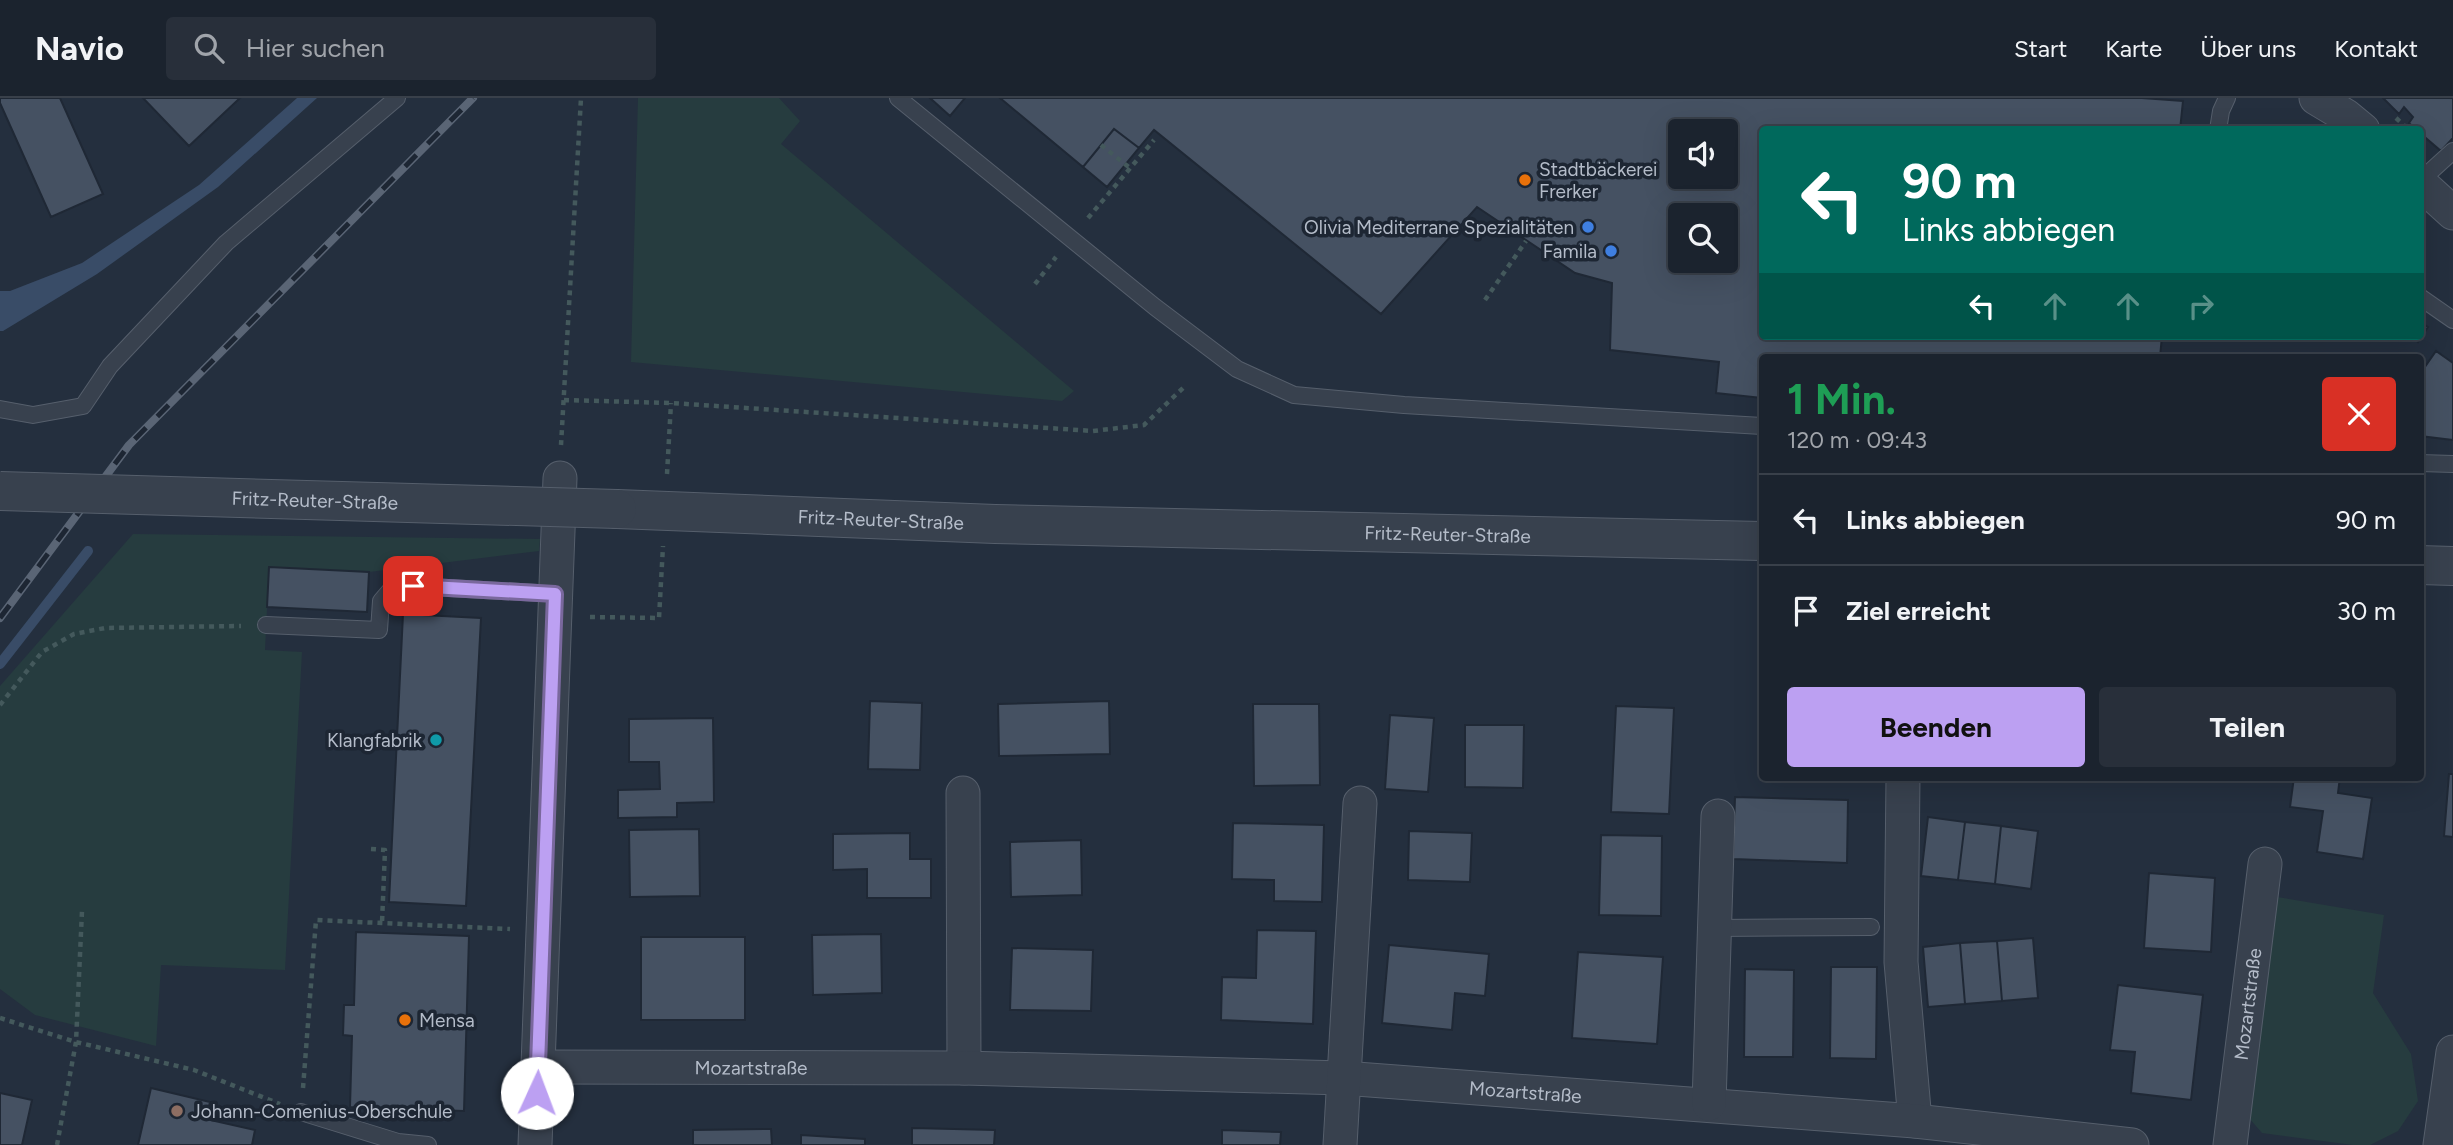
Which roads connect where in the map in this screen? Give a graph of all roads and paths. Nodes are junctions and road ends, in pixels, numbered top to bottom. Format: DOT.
graph roads {
  1 [pos="397,98"];
  2 [pos="581,98"];
  3 [pos="898,98"];
  4 [pos="2227,98"];
  5 [pos="2316,98"];
  6 [pos="2219,126"];
  7 [pos="2358,126"];
  8 [pos="1154,140"];
  9 [pos="1101,145"];
  10 [pos="2453,151"];
  11 [pos="1130,168"];
  12 [pos="2424,178"];
  13 [pos="2424,186"];
  14 [pos="2453,213"];
  15 [pos="1070,238"];
  16 [pos="1526,241"];
  17 [pos="1035,284"];
  18 [pos="1485,300"];
  19 [pos="2424,300"];
  20 [pos="2453,320"];
  21 [pos="1183,387"];
  22 [pos="564,400"];
  23 [pos="671,403"];
  24 [pos="0,409"];
  25 [pos="1759,426"];
  26 [pos="2424,463"];
  27 [pos="2453,464"];
  28 [pos="559,478"];
  29 [pos="0,491"];
  30 [pos="665,510"];
  31 [pos="1759,541"];
  32 [pos="2424,565"];
  33 [pos="2453,566"];
  34 [pos="554,605"];
  35 [pos="267,625"];
  36 [pos="0,705"];
  37 [pos="1903,781"];
  38 [pos="963,793"];
  39 [pos="1360,803"];
  40 [pos="1718,816"];
  41 [pos="372,849"];
  42 [pos="2264,864"];
  43 [pos="82,911"];
  44 [pos="382,923"];
  45 [pos="1871,927"];
  46 [pos="1715,928"];
  47 [pos="543,930"];
  48 [pos="0,1017"];
  49 [pos="76,1042"];
  50 [pos="2453,1052"];
  51 [pos="537,1067"];
  52 [pos="964,1068"];
  53 [pos="1343,1078"];
  54 [pos="1709,1104"];
  55 [pos="301,1112"];
  56 [pos="1906,1129"];
  57 [pos="57,1145"];
  58 [pos="428,1145"];
  59 [pos="535,1145"];
  60 [pos="1340,1145"];
  61 [pos="2132,1145"];
  62 [pos="2230,1145"];
  63 [pos="2440,1145"];
  1 -- 24 [label="lane"];
  2 -- 22 [label="path"];
  3 -- 15 [label="lane"];
  4 -- 6 [label="lane"];
  5 -- 7 [label="street"];
  8 -- 11 [label="path"];
  9 -- 11 [label="path"];
  10 -- 12 [label="lane"];
  11 -- 15 [label="path"];
  13 -- 14 [label="street"];
  15 -- 17 [label="path"];
  15 -- 25 [label="lane"];
  16 -- 18 [label="path"];
  19 -- 20 [label="lane"];
  21 -- 23 [label="path"];
  22 -- 23 [label="path"];
  22 -- 28 [label="path"];
  23 -- 30 [label="path"];
  26 -- 27 [label="lane"];
  28 -- 34 [label="street"];
  29 -- 30 [label="street, Fritz-Reuter-Straße, bridge"];
  30 -- 31 [label="street, Fritz-Reuter-Straße"];
  30 -- 34 [label="path"];
  32 -- 33 [label="street"];
  34 -- 35 [label="lane"];
  34 -- 47 [label="street"];
  35 -- 36 [label="path"];
  37 -- 56 [label="street"];
  38 -- 52 [label="street"];
  39 -- 53 [label="street"];
  40 -- 46 [label="street"];
  41 -- 44 [label="path"];
  42 -- 62 [label="street, Mozartstraße"];
  43 -- 49 [label="path"];
  44 -- 47 [label="path"];
  44 -- 55 [label="path"];
  45 -- 46 [label="lane"];
  46 -- 54 [label="street"];
  47 -- 51 [label="street"];
  48 -- 49 [label="path"];
  49 -- 55 [label="path"];
  49 -- 57 [label="path"];
  50 -- 63 [label="street"];
  51 -- 52 [label="street, Mozartstraße"];
  51 -- 59 [label="street"];
  52 -- 53 [label="street, Mozartstraße"];
  53 -- 54 [label="street, Mozartstraße"];
  53 -- 60 [label="street"];
  54 -- 56 [label="street, Mozartstraße"];
  55 -- 58 [label="lane"];
  56 -- 61 [label="street, Mozartstraße"];
}
